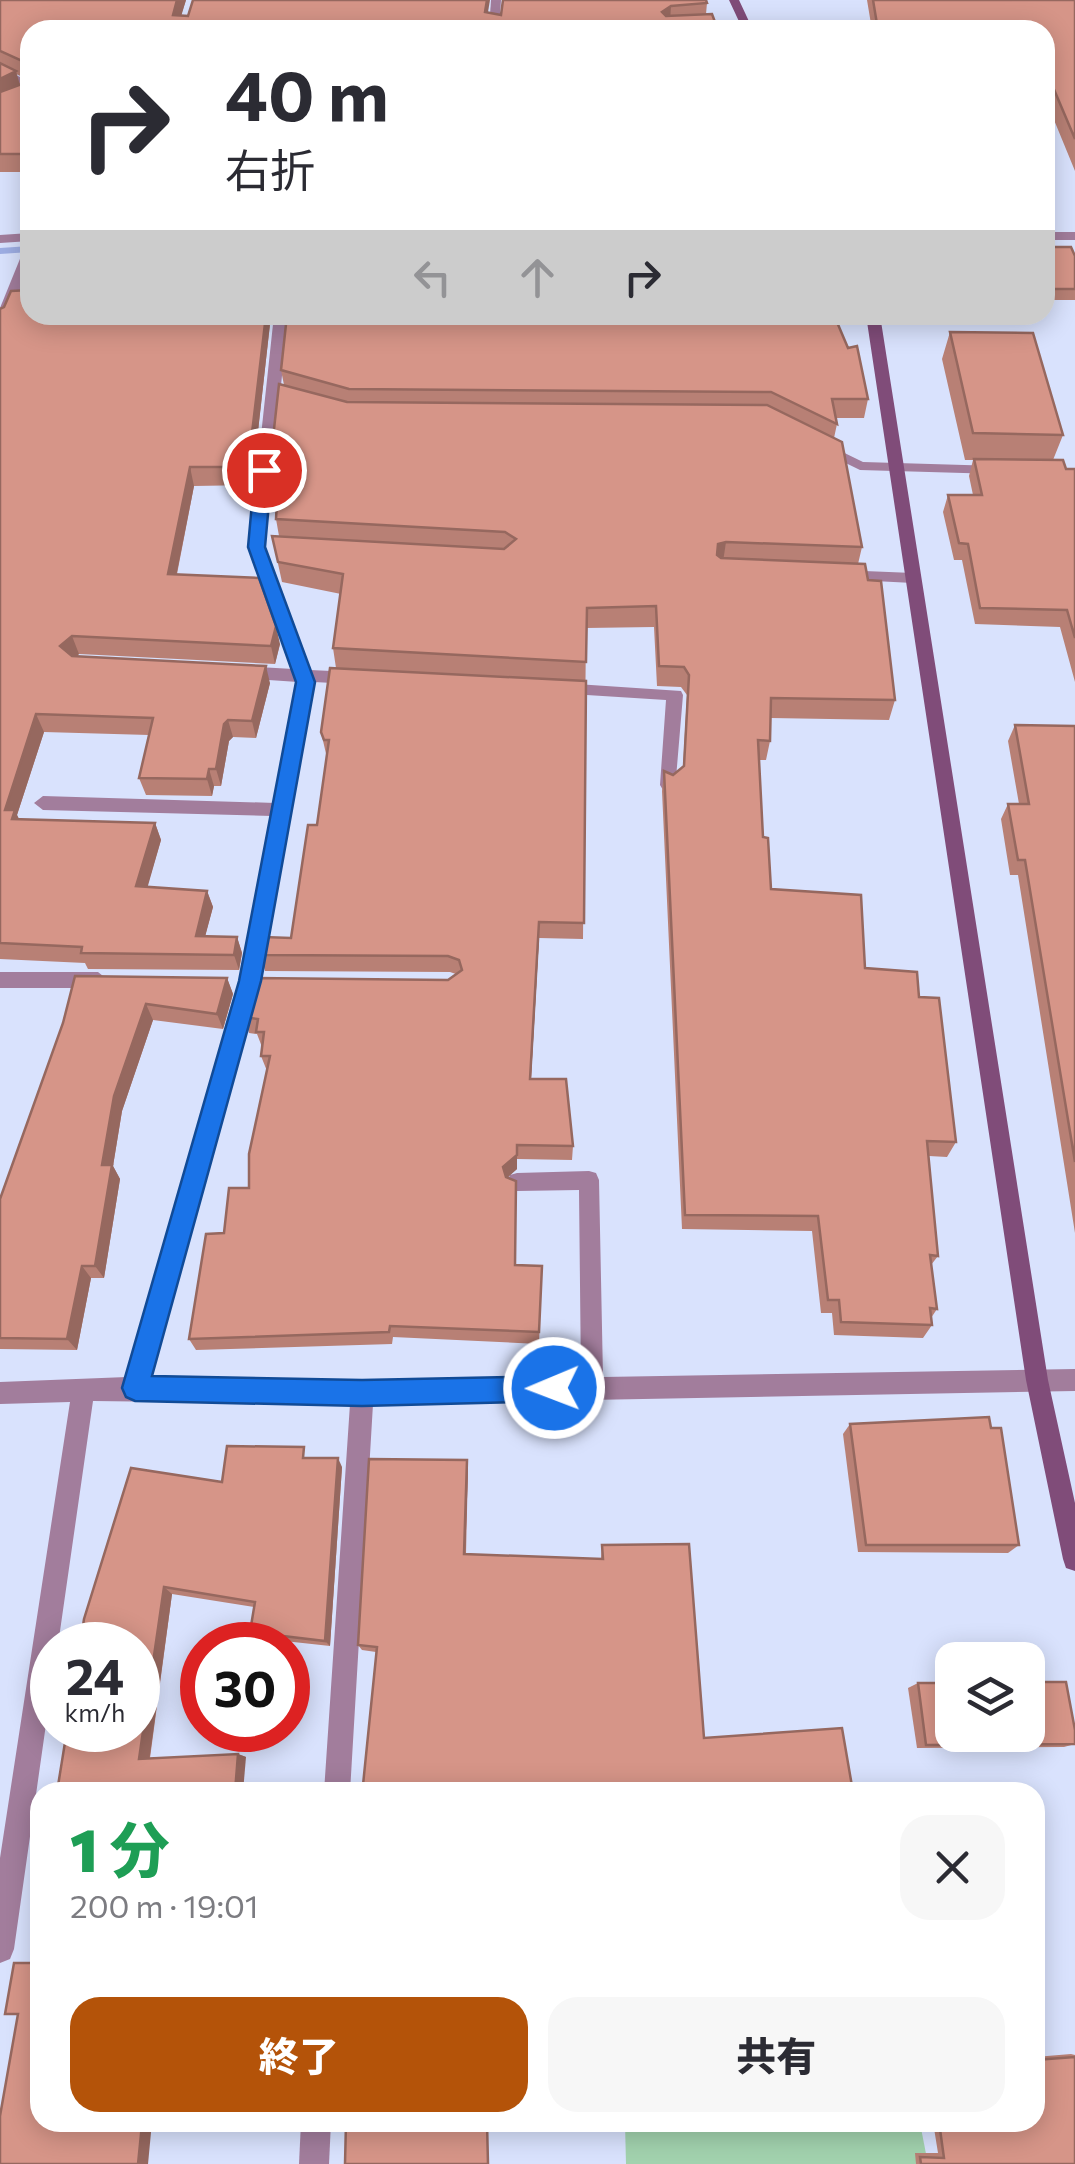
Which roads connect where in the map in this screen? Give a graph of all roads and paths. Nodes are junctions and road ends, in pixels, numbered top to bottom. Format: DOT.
graph roads {
  1 [pos="20,96"];
  2 [pos="17,98"];
  3 [pos="20,275"];
  4 [pos="0,324"];
  5 [pos="281,325"];
  6 [pos="874,325"];
  7 [pos="814,442"];
  8 [pos="897,470"];
  9 [pos="1016,470"];
  10 [pos="818,574"];
  11 [pos="914,578"];
  12 [pos="228,672"];
  13 [pos="302,675"];
  14 [pos="362,678"];
  15 [pos="538,688"];
  16 [pos="669,785"];
  17 [pos="44,803"];
  18 [pos="282,810"];
  19 [pos="0,980"];
  20 [pos="115,980"];
  21 [pos="517,1182"];
  22 [pos="1037,1380"];
  23 [pos="1075,1380"];
  24 [pos="592,1387"];
  25 [pos="135,1388"];
  26 [pos="83,1391"];
  27 [pos="0,1393"];
  28 [pos="362,1393"];
  29 [pos="1075,1560"];
  30 [pos="338,1782"];
  31 [pos="0,1950"];
  32 [pos="316,2132"];
  33 [pos="314,2164"];
  1 -- 2 [label="street"];
  3 -- 4 [label="street"];
  5 -- 13 [label="street"];
  6 -- 8 [label="street"];
  7 -- 8 [label="street"];
  8 -- 9 [label="street"];
  8 -- 11 [label="street"];
  10 -- 11 [label="street"];
  11 -- 22 [label="street"];
  12 -- 13 [label="street"];
  13 -- 14 [label="street"];
  13 -- 18 [label="street"];
  15 -- 16 [label="street"];
  17 -- 18 [label="street"];
  18 -- 25 [label="street"];
  19 -- 20 [label="street"];
  21 -- 24 [label="street"];
  22 -- 23 [label="street"];
  22 -- 24 [label="street"];
  22 -- 29 [label="street"];
  24 -- 28 [label="street"];
  25 -- 26 [label="street"];
  25 -- 28 [label="street"];
  26 -- 27 [label="street"];
  26 -- 31 [label="street"];
  28 -- 30 [label="street"];
  32 -- 33 [label="street"];
}
